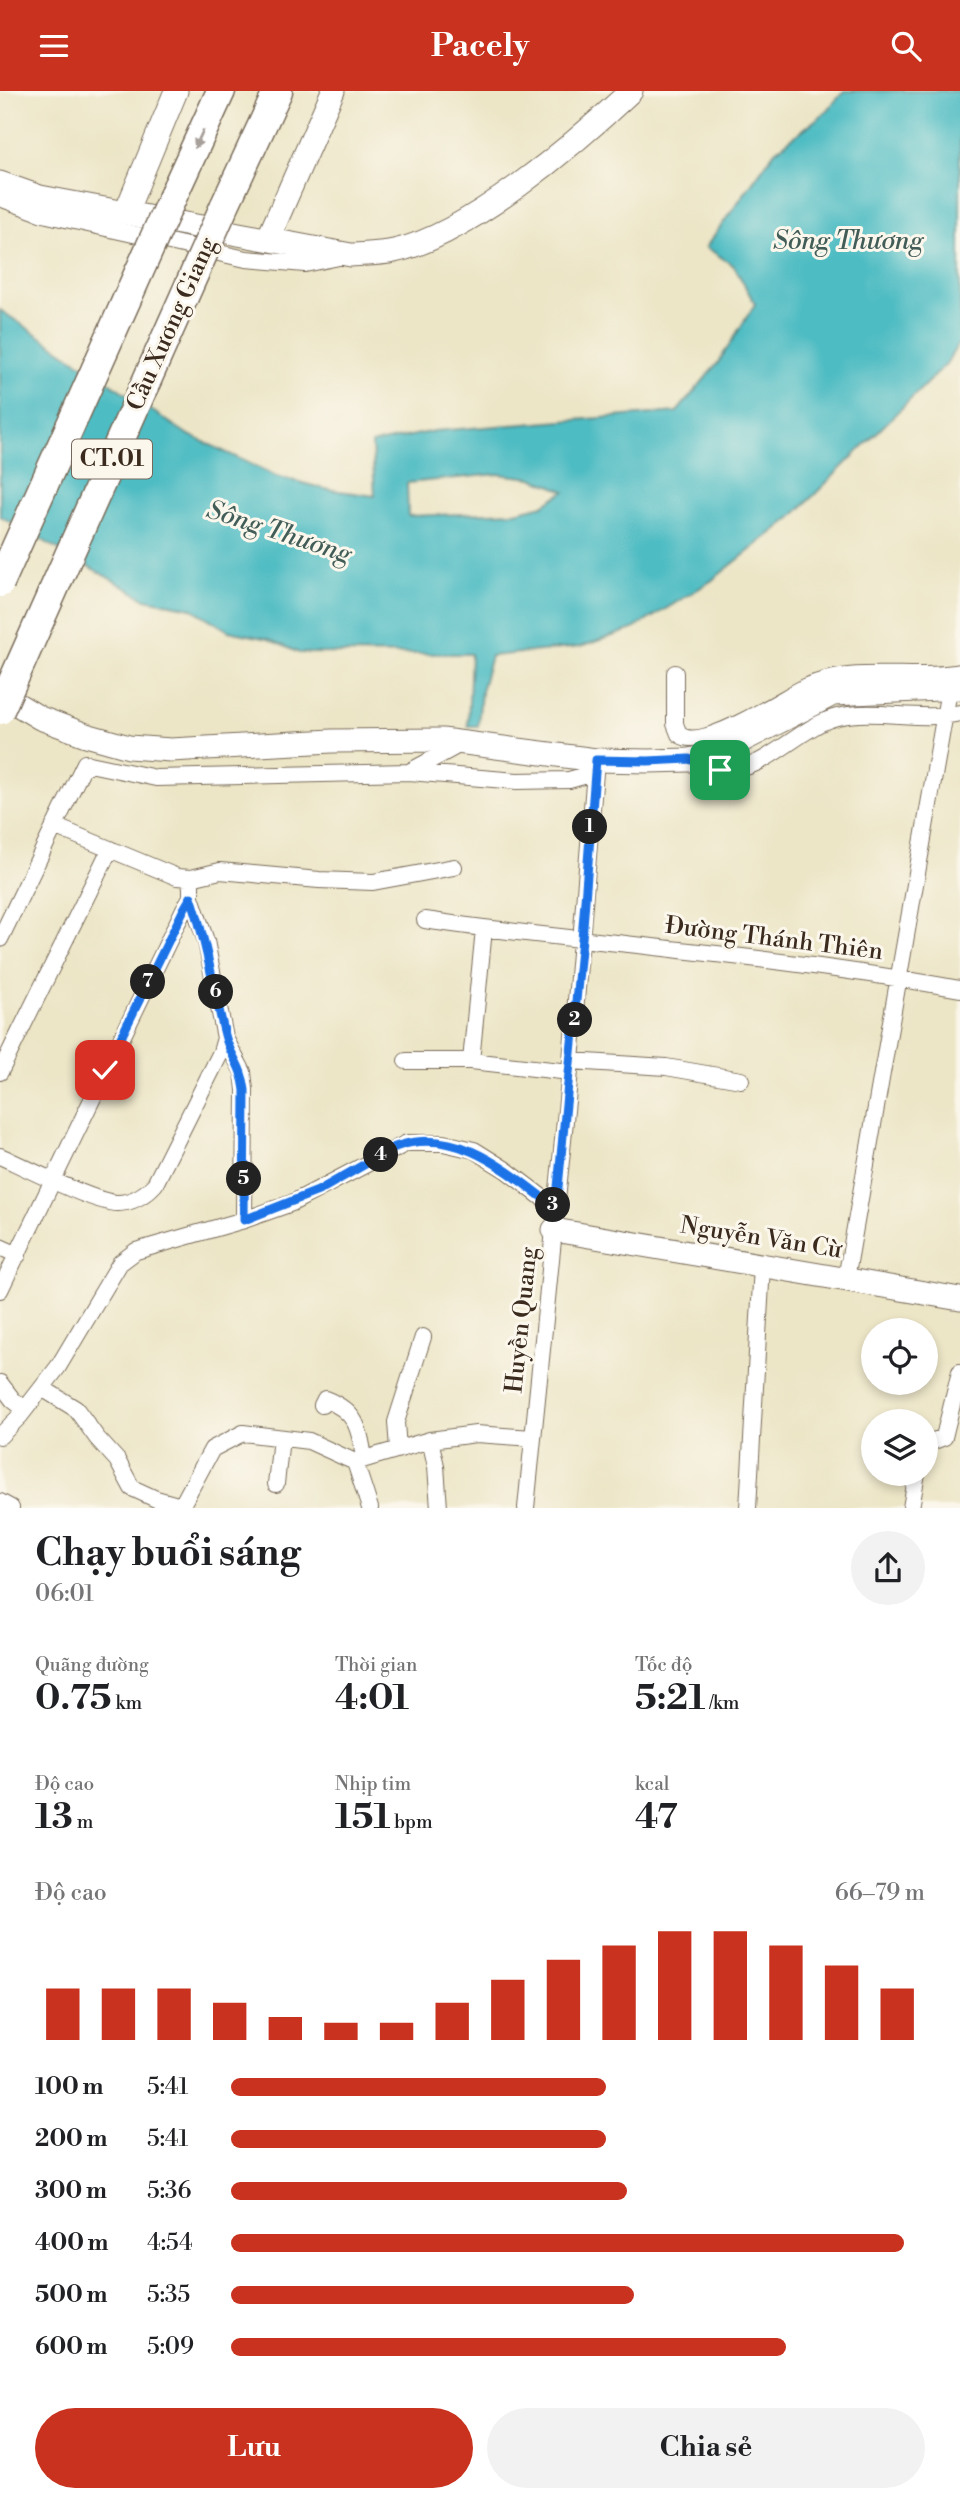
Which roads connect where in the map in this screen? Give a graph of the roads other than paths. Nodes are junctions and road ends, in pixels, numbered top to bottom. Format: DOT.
graph roads {
  1 [pos="176,91"];
  2 [pos="222,91"];
  3 [pos="278,91"];
  4 [pos="332,91"];
  5 [pos="631,91"];
  6 [pos="0,183"];
  7 [pos="0,198"];
  8 [pos="125,212"];
  9 [pos="268,239"];
  10 [pos="351,255"];
  11 [pos="0,583"];
  12 [pos="675,673"];
  13 [pos="956,683"];
  14 [pos="0,694"];
  15 [pos="0,710"];
  16 [pos="952,715"];
  17 [pos="464,742"];
  18 [pos="689,759"];
  19 [pos="595,766"];
  20 [pos="409,772"];
  21 [pos="54,826"];
  22 [pos="110,849"];
  23 [pos="454,867"];
  24 [pos="191,878"];
  25 [pos="191,897"];
  26 [pos="425,920"];
  27 [pos="484,929"];
  28 [pos="0,939"];
  29 [pos="582,939"];
  30 [pos="900,978"];
  31 [pos="960,989"];
  32 [pos="225,1038"];
  33 [pos="407,1061"];
  34 [pos="471,1061"];
  35 [pos="570,1066"];
  36 [pos="0,1072"];
  37 [pos="741,1080"];
  38 [pos="0,1156"];
  39 [pos="53,1180"];
  40 [pos="555,1219"];
  41 [pos="244,1220"];
  42 [pos="0,1247"];
  43 [pos="18,1255"];
  44 [pos="762,1266"];
  45 [pos="846,1279"];
  46 [pos="0,1290"];
  47 [pos="960,1299"];
  48 [pos="423,1337"];
  49 [pos="960,1372"];
  50 [pos="0,1383"];
  51 [pos="42,1388"];
  52 [pos="322,1405"];
  53 [pos="25,1409"];
  54 [pos="0,1436"];
  55 [pos="281,1438"];
  56 [pos="533,1439"];
  57 [pos="938,1439"];
  58 [pos="430,1440"];
  59 [pos="398,1449"];
  60 [pos="360,1460"];
  61 [pos="276,1484"];
  62 [pos="915,1486"];
  63 [pos="0,1502"];
  64 [pos="186,1506"];
  65 [pos="12,1508"];
  66 [pos="370,1508"];
  67 [pos="439,1508"];
  68 [pos="526,1508"];
  69 [pos="748,1508"];
  70 [pos="911,1508"];
  1 -- 8 [label="street"];
  2 -- 11 [label="highway, CT.01, one-way, bridge"];
  3 -- 15 [label="highway, Cầu Xương Giang / CT.01, bridge"];
  4 -- 9 [label="street"];
  5 -- 10 [label="street"];
  6 -- 8 [label="street"];
  7 -- 10 [label="street"];
  8 -- 9 [label="street"];
  9 -- 10 [label="street"];
  12 -- 13 [label="street"];
  13 -- 16 [label="street"];
  13 -- 18 [label="street"];
  14 -- 17 [label="street"];
  16 -- 18 [label="street"];
  16 -- 30 [label="street"];
  17 -- 19 [label="street"];
  17 -- 20 [label="street"];
  18 -- 19 [label="street"];
  19 -- 20 [label="street"];
  19 -- 29 [label="street, Huyền Quang"];
  20 -- 21 [label="street"];
  21 -- 22 [label="street"];
  21 -- 28 [label="street"];
  22 -- 24 [label="street"];
  22 -- 36 [label="street"];
  23 -- 24 [label="street"];
  24 -- 25 [label="street"];
  25 -- 32 [label="street"];
  25 -- 39 [label="street"];
  26 -- 27 [label="street, Đường Thánh Thiên"];
  27 -- 29 [label="street, Đường Thánh Thiên"];
  27 -- 34 [label="street"];
  29 -- 30 [label="street, Đường Thánh Thiên"];
  29 -- 35 [label="street, Huyền Quang"];
  30 -- 31 [label="street, Đường Thánh Thiên"];
  30 -- 45 [label="street"];
  32 -- 39 [label="street"];
  32 -- 41 [label="street"];
  33 -- 34 [label="street"];
  34 -- 35 [label="street"];
  35 -- 37 [label="street"];
  35 -- 40 [label="street, Huyền Quang"];
  38 -- 39 [label="street"];
  39 -- 43 [label="street"];
  40 -- 41 [label="street"];
  40 -- 44 [label="street, Nguyễn Văn Cừ"];
  40 -- 56 [label="street, Huyền Quang"];
  41 -- 51 [label="street"];
  42 -- 43 [label="street"];
  43 -- 46 [label="street"];
  44 -- 45 [label="street, Nguyễn Văn Cừ"];
  44 -- 69 [label="street"];
  45 -- 47 [label="street, Nguyễn Văn Cừ"];
  48 -- 59 [label="street"];
  49 -- 57 [label="street"];
  50 -- 53 [label="street"];
  51 -- 53 [label="street"];
  51 -- 64 [label="street"];
  52 -- 60 [label="street"];
  53 -- 54 [label="street"];
  55 -- 60 [label="street"];
  55 -- 61 [label="street"];
  55 -- 64 [label="street"];
  56 -- 58 [label="street"];
  56 -- 68 [label="street, Huyền Quang"];
  58 -- 59 [label="street"];
  58 -- 67 [label="street"];
  59 -- 60 [label="street"];
  60 -- 66 [label="street"];
  62 -- 70 [label="street"];
  63 -- 65 [label="street"];
}
